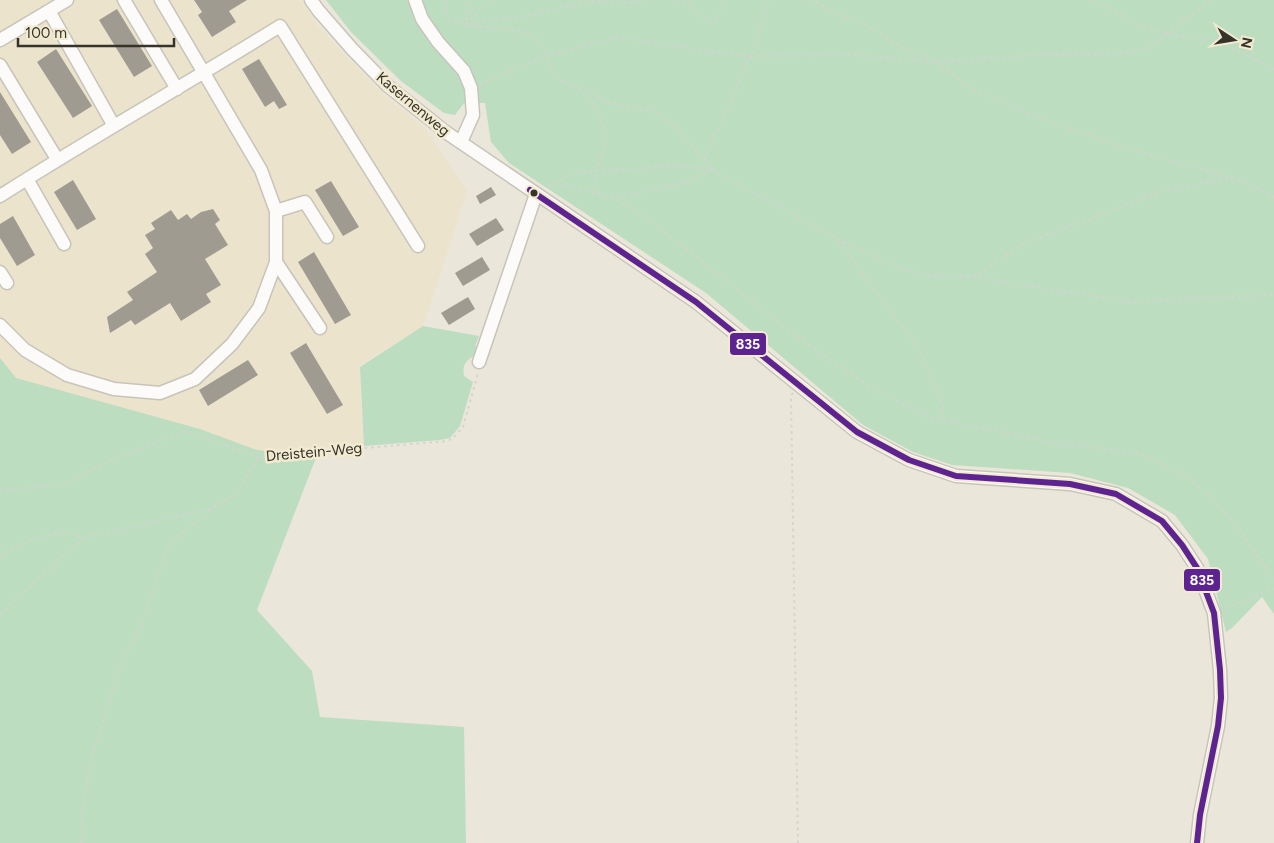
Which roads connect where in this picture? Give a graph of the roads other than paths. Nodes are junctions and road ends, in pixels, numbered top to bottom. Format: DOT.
graph roads {
  1 [pos="67,0"];
  2 [pos="124,0"];
  3 [pos="161,0"];
  4 [pos="311,0"];
  5 [pos="415,0"];
  6 [pos="49,11"];
  7 [pos="0,40"];
  8 [pos="0,65"];
  9 [pos="204,73"];
  10 [pos="177,89"];
  11 [pos="114,126"];
  12 [pos="461,142"];
  13 [pos="58,159"];
  14 [pos="27,178"];
  15 [pos="533,192"];
  16 [pos="0,196"];
  17 [pos="276,210"];
  18 [pos="327,237"];
  19 [pos="64,244"];
  20 [pos="418,246"];
  21 [pos="276,262"];
  22 [pos="0,272"];
  23 [pos="7,284"];
  24 [pos="0,324"];
  25 [pos="320,328"];
  26 [pos="479,362"];
  27 [pos="1197,843"];
  1 -- 6 [label="street"];
  2 -- 10 [label="street"];
  3 -- 9 [label="street"];
  4 -- 12 [label="street, Kasernenweg"];
  5 -- 12 [label="street"];
  6 -- 7 [label="street"];
  6 -- 11 [label="street"];
  8 -- 13 [label="street"];
  9 -- 10 [label="street"];
  9 -- 17 [label="street"];
  9 -- 20 [label="street"];
  10 -- 11 [label="street"];
  11 -- 13 [label="street"];
  12 -- 15 [label="street, Kasernenweg"];
  13 -- 14 [label="street"];
  14 -- 16 [label="street"];
  14 -- 19 [label="street"];
  15 -- 26 [label="street"];
  15 -- 27 [label="street, Kasernenweg"];
  17 -- 18 [label="street"];
  17 -- 21 [label="street"];
  21 -- 24 [label="street"];
  21 -- 25 [label="street"];
  22 -- 23 [label="street"];
}
